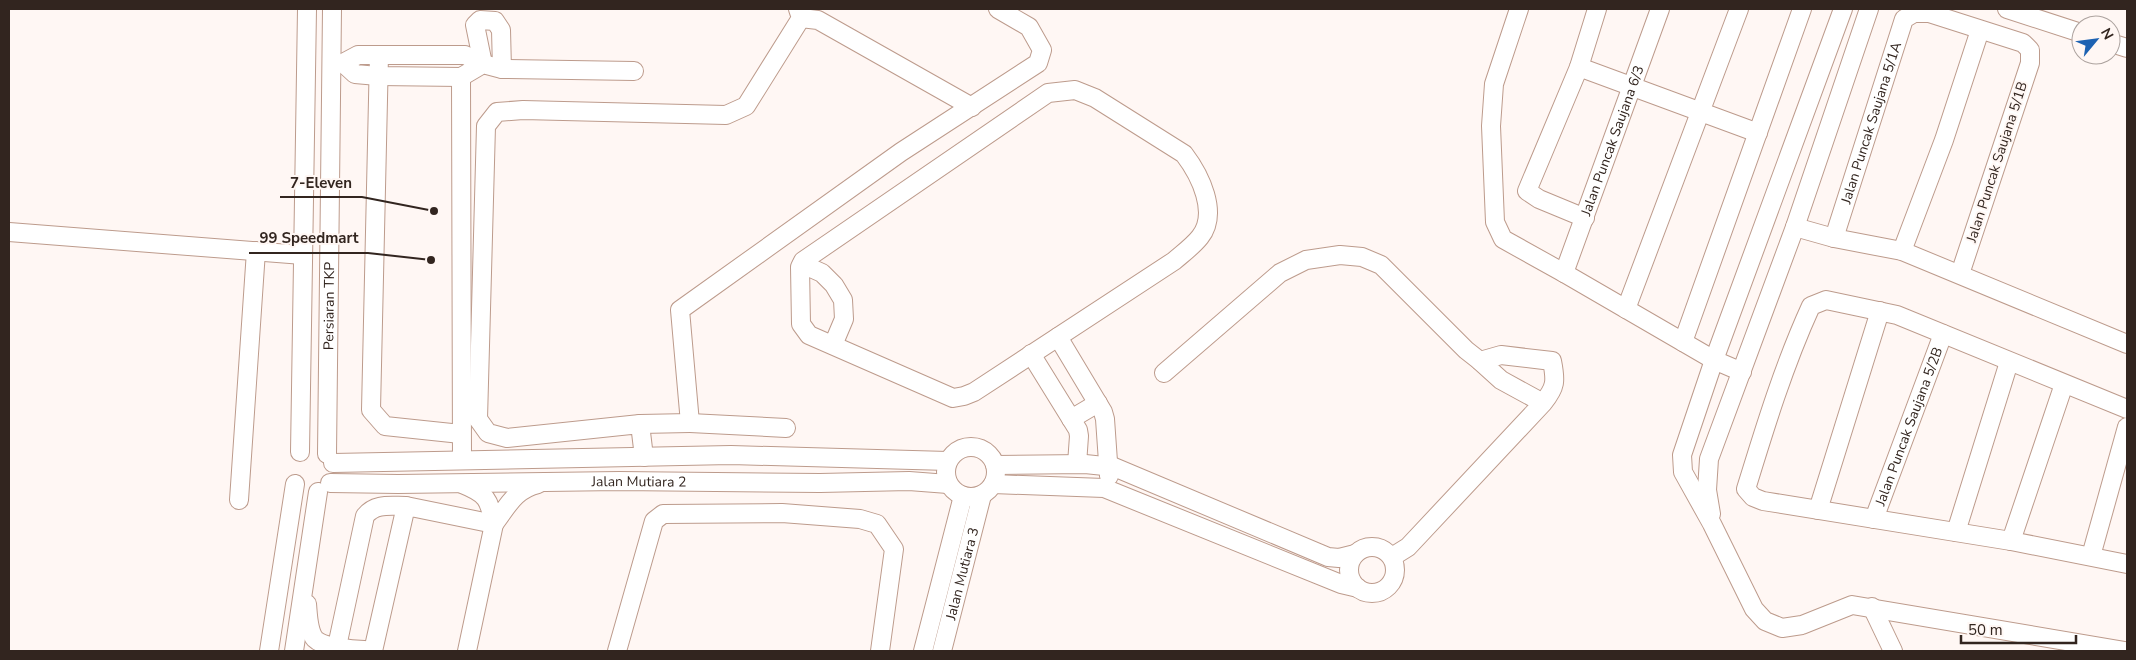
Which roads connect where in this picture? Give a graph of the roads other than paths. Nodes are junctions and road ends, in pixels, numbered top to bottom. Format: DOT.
graph roads {
  1 [pos="307,9"];
  2 [pos="332,9"];
  3 [pos="998,9"];
  4 [pos="1519,9"];
  5 [pos="1597,9"];
  6 [pos="1660,9"];
  7 [pos="1738,9"];
  8 [pos="1802,9"];
  9 [pos="1843,9"];
  10 [pos="2007,9"];
  11 [pos="1870,12"];
  12 [pos="799,13"];
  13 [pos="2053,16"];
  14 [pos="2071,27"];
  15 [pos="1980,30"];
  16 [pos="379,55"];
  17 [pos="337,63"];
  18 [pos="483,64"];
  19 [pos="1579,67"];
  20 [pos="502,69"];
  21 [pos="634,71"];
  22 [pos="378,76"];
  23 [pos="461,77"];
  24 [pos="1634,86"];
  25 [pos="972,106"];
  26 [pos="1701,111"];
  27 [pos="1758,133"];
  28 [pos="1585,218"];
  29 [pos="1795,227"];
  30 [pos="9,232"];
  31 [pos="1834,238"];
  32 [pos="256,251"];
  33 [pos="1902,251"];
  34 [pos="303,255"];
  35 [pos="802,264"];
  36 [pos="1564,273"];
  37 [pos="1960,274"];
  38 [pos="1626,309"];
  39 [pos="1880,311"];
  40 [pos="1943,334"];
  41 [pos="1058,337"];
  42 [pos="1683,342"];
  43 [pos="2127,344"];
  44 [pos="833,345"];
  45 [pos="1031,354"];
  46 [pos="1714,360"];
  47 [pos="1480,361"];
  48 [pos="2009,362"];
  49 [pos="1742,372"];
  50 [pos="1164,373"];
  51 [pos="2064,384"];
  52 [pos="1098,403"];
  53 [pos="1543,403"];
  54 [pos="2127,409"];
  55 [pos="1071,419"];
  56 [pos="690,423"];
  57 [pos="640,424"];
  58 [pos="2127,427"];
  59 [pos="786,428"];
  60 [pos="461,434"];
  61 [pos="644,458"];
  62 [pos="330,459"];
  63 [pos="462,460"];
  64 [pos="948,461"];
  65 [pos="1077,464"];
  66 [pos="995,465"];
  67 [pos="1108,466"];
  68 [pos="295,468"];
  69 [pos="548,481"];
  70 [pos="460,483"];
  71 [pos="948,484"];
  72 [pos="324,487"];
  73 [pos="988,489"];
  74 [pos="1110,490"];
  75 [pos="963,496"];
  76 [pos="239,500"];
  77 [pos="406,506"];
  78 [pos="1818,510"];
  79 [pos="1874,518"];
  80 [pos="494,524"];
  81 [pos="1712,524"];
  82 [pos="1956,532"];
  83 [pos="2011,541"];
  84 [pos="1355,554"];
  85 [pos="2091,556"];
  86 [pos="1392,557"];
  87 [pos="2127,564"];
  88 [pos="304,579"];
  89 [pos="1358,588"];
  90 [pos="1872,607"];
  91 [pos="273,624"];
  92 [pos="297,630"];
  93 [pos="337,649"];
  94 [pos="270,651"];
  95 [pos="294,651"];
  96 [pos="373,651"];
  97 [pos="467,651"];
  98 [pos="617,651"];
  99 [pos="880,651"];
  100 [pos="923,651"];
  101 [pos="942,651"];
  102 [pos="1893,651"];
  103 [pos="2125,651"];
  1 -- 34 [label="street, Persiaran TKP"];
  2 -- 17 [label="street, Persiaran TKP"];
  3 -- 25 [label="street"];
  4 -- 36 [label="street"];
  5 -- 19 [label="street"];
  6 -- 24 [label="street, Jalan Puncak Saujana 6/3"];
  7 -- 26 [label="street"];
  8 -- 27 [label="street"];
  9 -- 46 [label="street"];
  10 -- 13 [label="street"];
  11 -- 29 [label="street"];
  12 -- 25 [label="street"];
  12 -- 57 [label="street"];
  13 -- 14 [label="street"];
  15 -- 31 [label="street, Jalan Puncak Saujana 5/1A"];
  15 -- 33 [label="street"];
  15 -- 37 [label="street, Jalan Puncak Saujana 5/1B"];
  16 -- 17 [label="street"];
  16 -- 18 [label="street"];
  16 -- 22 [label="street"];
  17 -- 22 [label="street"];
  17 -- 62 [label="street, Persiaran TKP"];
  18 -- 20 [label="street"];
  18 -- 20 [label="street"];
  18 -- 23 [label="street"];
  19 -- 24 [label="street"];
  19 -- 28 [label="street"];
  20 -- 21 [label="street"];
  22 -- 23 [label="street"];
  22 -- 60 [label="street"];
  23 -- 60 [label="street"];
  24 -- 26 [label="street"];
  24 -- 28 [label="street, Jalan Puncak Saujana 6/3"];
  25 -- 56 [label="street"];
  26 -- 27 [label="street"];
  26 -- 38 [label="street"];
  27 -- 42 [label="street"];
  28 -- 36 [label="street, Jalan Puncak Saujana 6/3"];
  29 -- 31 [label="street"];
  29 -- 49 [label="street"];
  30 -- 32 [label="street"];
  31 -- 33 [label="street"];
  32 -- 34 [label="street"];
  32 -- 76 [label="street"];
  33 -- 37 [label="street"];
  34 -- 68 [label="street, Persiaran TKP"];
  35 -- 41 [label="street"];
  35 -- 44 [label="street"];
  35 -- 44 [label="street"];
  36 -- 38 [label="street"];
  37 -- 43 [label="street"];
  38 -- 42 [label="street"];
  39 -- 40 [label="street"];
  39 -- 78 [label="street"];
  39 -- 78 [label="street"];
  40 -- 48 [label="street"];
  40 -- 79 [label="street, Jalan Puncak Saujana 5/2B"];
  41 -- 45 [label="street"];
  41 -- 52 [label="street"];
  42 -- 46 [label="street"];
  44 -- 45 [label="street"];
  45 -- 55 [label="street"];
  46 -- 49 [label="street"];
  46 -- 81 [label="street"];
  47 -- 50 [label="street"];
  47 -- 53 [label="street"];
  47 -- 53 [label="street"];
  48 -- 51 [label="street"];
  48 -- 82 [label="street"];
  49 -- 81 [label="street"];
  51 -- 54 [label="street"];
  51 -- 83 [label="street"];
  52 -- 55 [label="street"];
  52 -- 67 [label="street"];
  53 -- 86 [label="street"];
  55 -- 65 [label="street"];
  56 -- 57 [label="street"];
  56 -- 59 [label="street"];
  57 -- 61 [label="street"];
  58 -- 85 [label="street"];
  60 -- 63 [label="street"];
  61 -- 63 [label="street, Jalan Mutiara 2"];
  61 -- 64 [label="street, Jalan Mutiara 2"];
  62 -- 63 [label="street, Jalan Mutiara 2"];
  62 -- 68 [label="street"];
  62 -- 72 [label="street"];
  64 -- 66 [label="street"];
  64 -- 71 [label="street"];
  65 -- 66 [label="street"];
  65 -- 67 [label="street"];
  66 -- 73 [label="street"];
  67 -- 74 [label="street"];
  67 -- 84 [label="street"];
  68 -- 72 [label="street"];
  68 -- 91 [label="street, Persiaran TKP"];
  69 -- 70 [label="street, Jalan Mutiara 2"];
  69 -- 71 [label="street, Jalan Mutiara 2"];
  69 -- 80 [label="street"];
  70 -- 72 [label="street, Jalan Mutiara 2"];
  70 -- 80 [label="street"];
  71 -- 75 [label="street"];
  72 -- 88 [label="street"];
  73 -- 74 [label="street"];
  73 -- 75 [label="street"];
  73 -- 101 [label="street, Jalan Mutiara 3"];
  74 -- 89 [label="street"];
  75 -- 100 [label="street, Jalan Mutiara 3"];
  77 -- 80 [label="street"];
  77 -- 93 [label="street"];
  77 -- 96 [label="street"];
  78 -- 79 [label="street"];
  79 -- 82 [label="street"];
  80 -- 97 [label="street"];
  81 -- 90 [label="street"];
  82 -- 83 [label="street"];
  83 -- 85 [label="street"];
  84 -- 86 [label="street"];
  84 -- 89 [label="street"];
  85 -- 87 [label="street"];
  86 -- 89 [label="street"];
  88 -- 92 [label="street"];
  88 -- 93 [label="street"];
  90 -- 102 [label="street"];
  90 -- 103 [label="street"];
  91 -- 92 [label="street"];
  91 -- 94 [label="street, Persiaran TKP"];
  92 -- 95 [label="street"];
  93 -- 96 [label="street"];
  98 -- 99 [label="street"];
}
